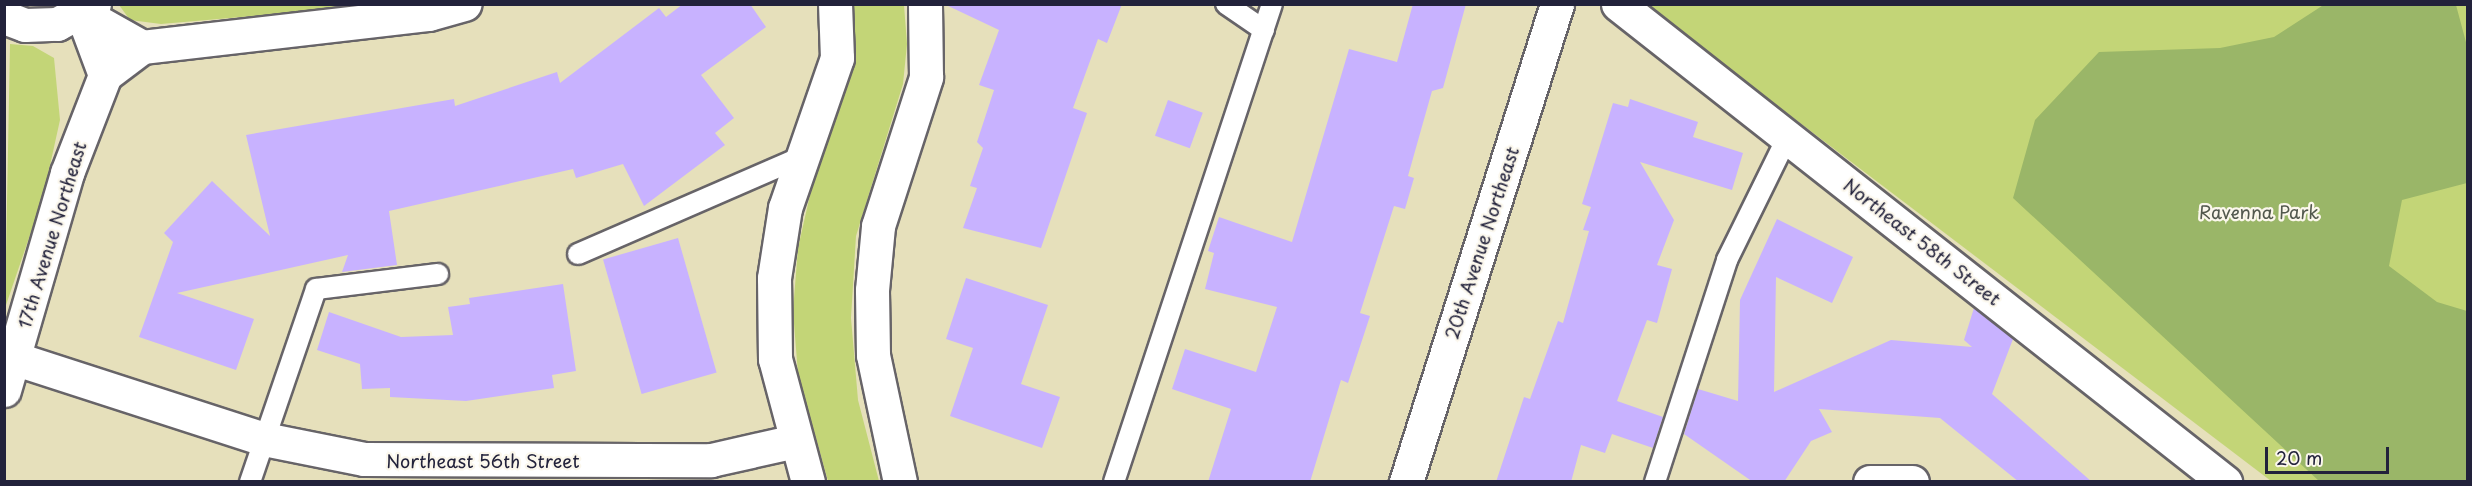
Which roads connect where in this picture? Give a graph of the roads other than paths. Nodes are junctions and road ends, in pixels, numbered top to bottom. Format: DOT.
graph roads {
  1 [pos="465,4"];
  2 [pos="835,4"];
  3 [pos="926,4"];
  4 [pos="1226,4"];
  5 [pos="1272,4"];
  6 [pos="1557,4"];
  7 [pos="1618,4"];
  8 [pos="88,9"];
  9 [pos="4,17"];
  10 [pos="1264,30"];
  11 [pos="142,47"];
  12 [pos="105,75"];
  13 [pos="1788,136"];
  14 [pos="803,156"];
  15 [pos="578,254"];
  16 [pos="438,274"];
  17 [pos="10,357"];
  18 [pos="4,390"];
  19 [pos="264,439"];
  20 [pos="795,441"];
  21 [pos="250,482"];
  22 [pos="808,482"];
  23 [pos="900,482"];
  24 [pos="1114,482"];
  25 [pos="1406,482"];
  26 [pos="1655,482"];
  27 [pos="1870,482"];
  28 [pos="1912,482"];
  29 [pos="2225,482"];
  1 -- 11 [label="street"];
  2 -- 14 [label="street"];
  3 -- 23 [label="street"];
  4 -- 10 [label="lane"];
  5 -- 10 [label="lane"];
  6 -- 25 [label="street, 20th Avenue Northeast"];
  7 -- 13 [label="street, Northeast 58th Street"];
  8 -- 9 [label="street"];
  8 -- 11 [label="street"];
  8 -- 12 [label="street"];
  10 -- 24 [label="lane"];
  11 -- 12 [label="street"];
  12 -- 17 [label="street, 17th Avenue Northeast"];
  13 -- 26 [label="lane"];
  13 -- 29 [label="street, Northeast 58th Street"];
  14 -- 15 [label="lane"];
  14 -- 20 [label="street"];
  16 -- 19 [label="lane"];
  17 -- 18 [label="street, 17th Avenue Northeast"];
  17 -- 19 [label="street, Northeast 56th Street"];
  19 -- 20 [label="street, Northeast 56th Street"];
  19 -- 21 [label="lane"];
  20 -- 22 [label="street"];
  27 -- 28 [label="street"];
}
